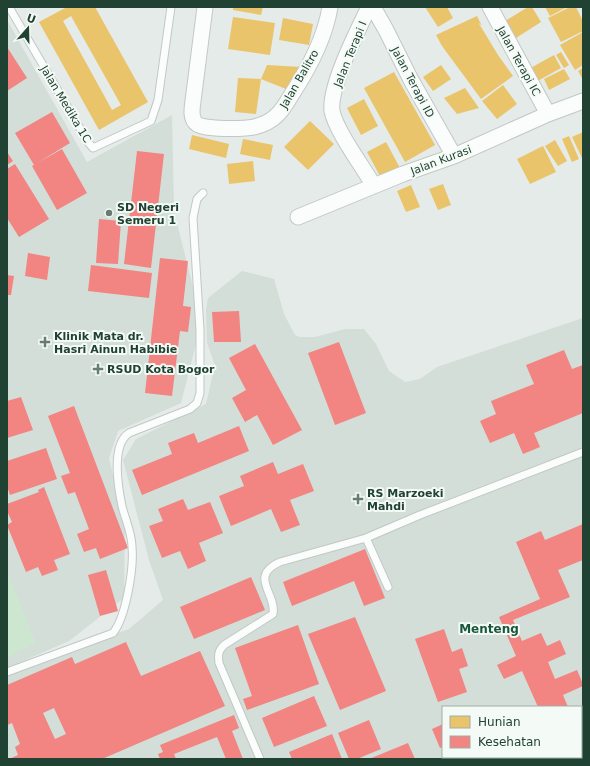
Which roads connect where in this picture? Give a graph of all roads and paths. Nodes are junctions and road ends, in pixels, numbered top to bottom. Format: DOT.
graph roads {
  1 [pos="9,7"];
  2 [pos="171,7"];
  3 [pos="205,7"];
  4 [pos="330,7"];
  5 [pos="369,7"];
  6 [pos="373,7"];
  7 [pos="490,7"];
  8 [pos="583,101"];
  9 [pos="548,114"];
  10 [pos="454,156"];
  11 [pos="374,186"];
  12 [pos="203,193"];
  13 [pos="298,217"];
  14 [pos="583,452"];
  15 [pos="366,538"];
  16 [pos="388,587"];
  17 [pos="7,672"];
  18 [pos="260,759"];
  1 -- 2 [label="lane, Jalan Medika 1C"];
  3 -- 4 [label="street, Jalan Balitro"];
  5 -- 11 [label="street, Jalan Terapi I"];
  6 -- 10 [label="street, Jalan Terapi ID"];
  7 -- 9 [label="street, Jalan Terapi IC"];
  8 -- 9 [label="street, Jalan Kurasi"];
  9 -- 10 [label="street, Jalan Kurasi"];
  10 -- 11 [label="street, Jalan Kurasi"];
  11 -- 13 [label="street, Jalan Kurasi"];
  12 -- 17 [label="lane"];
  14 -- 15 [label="lane"];
  15 -- 16 [label="lane"];
  15 -- 18 [label="lane"];
}
